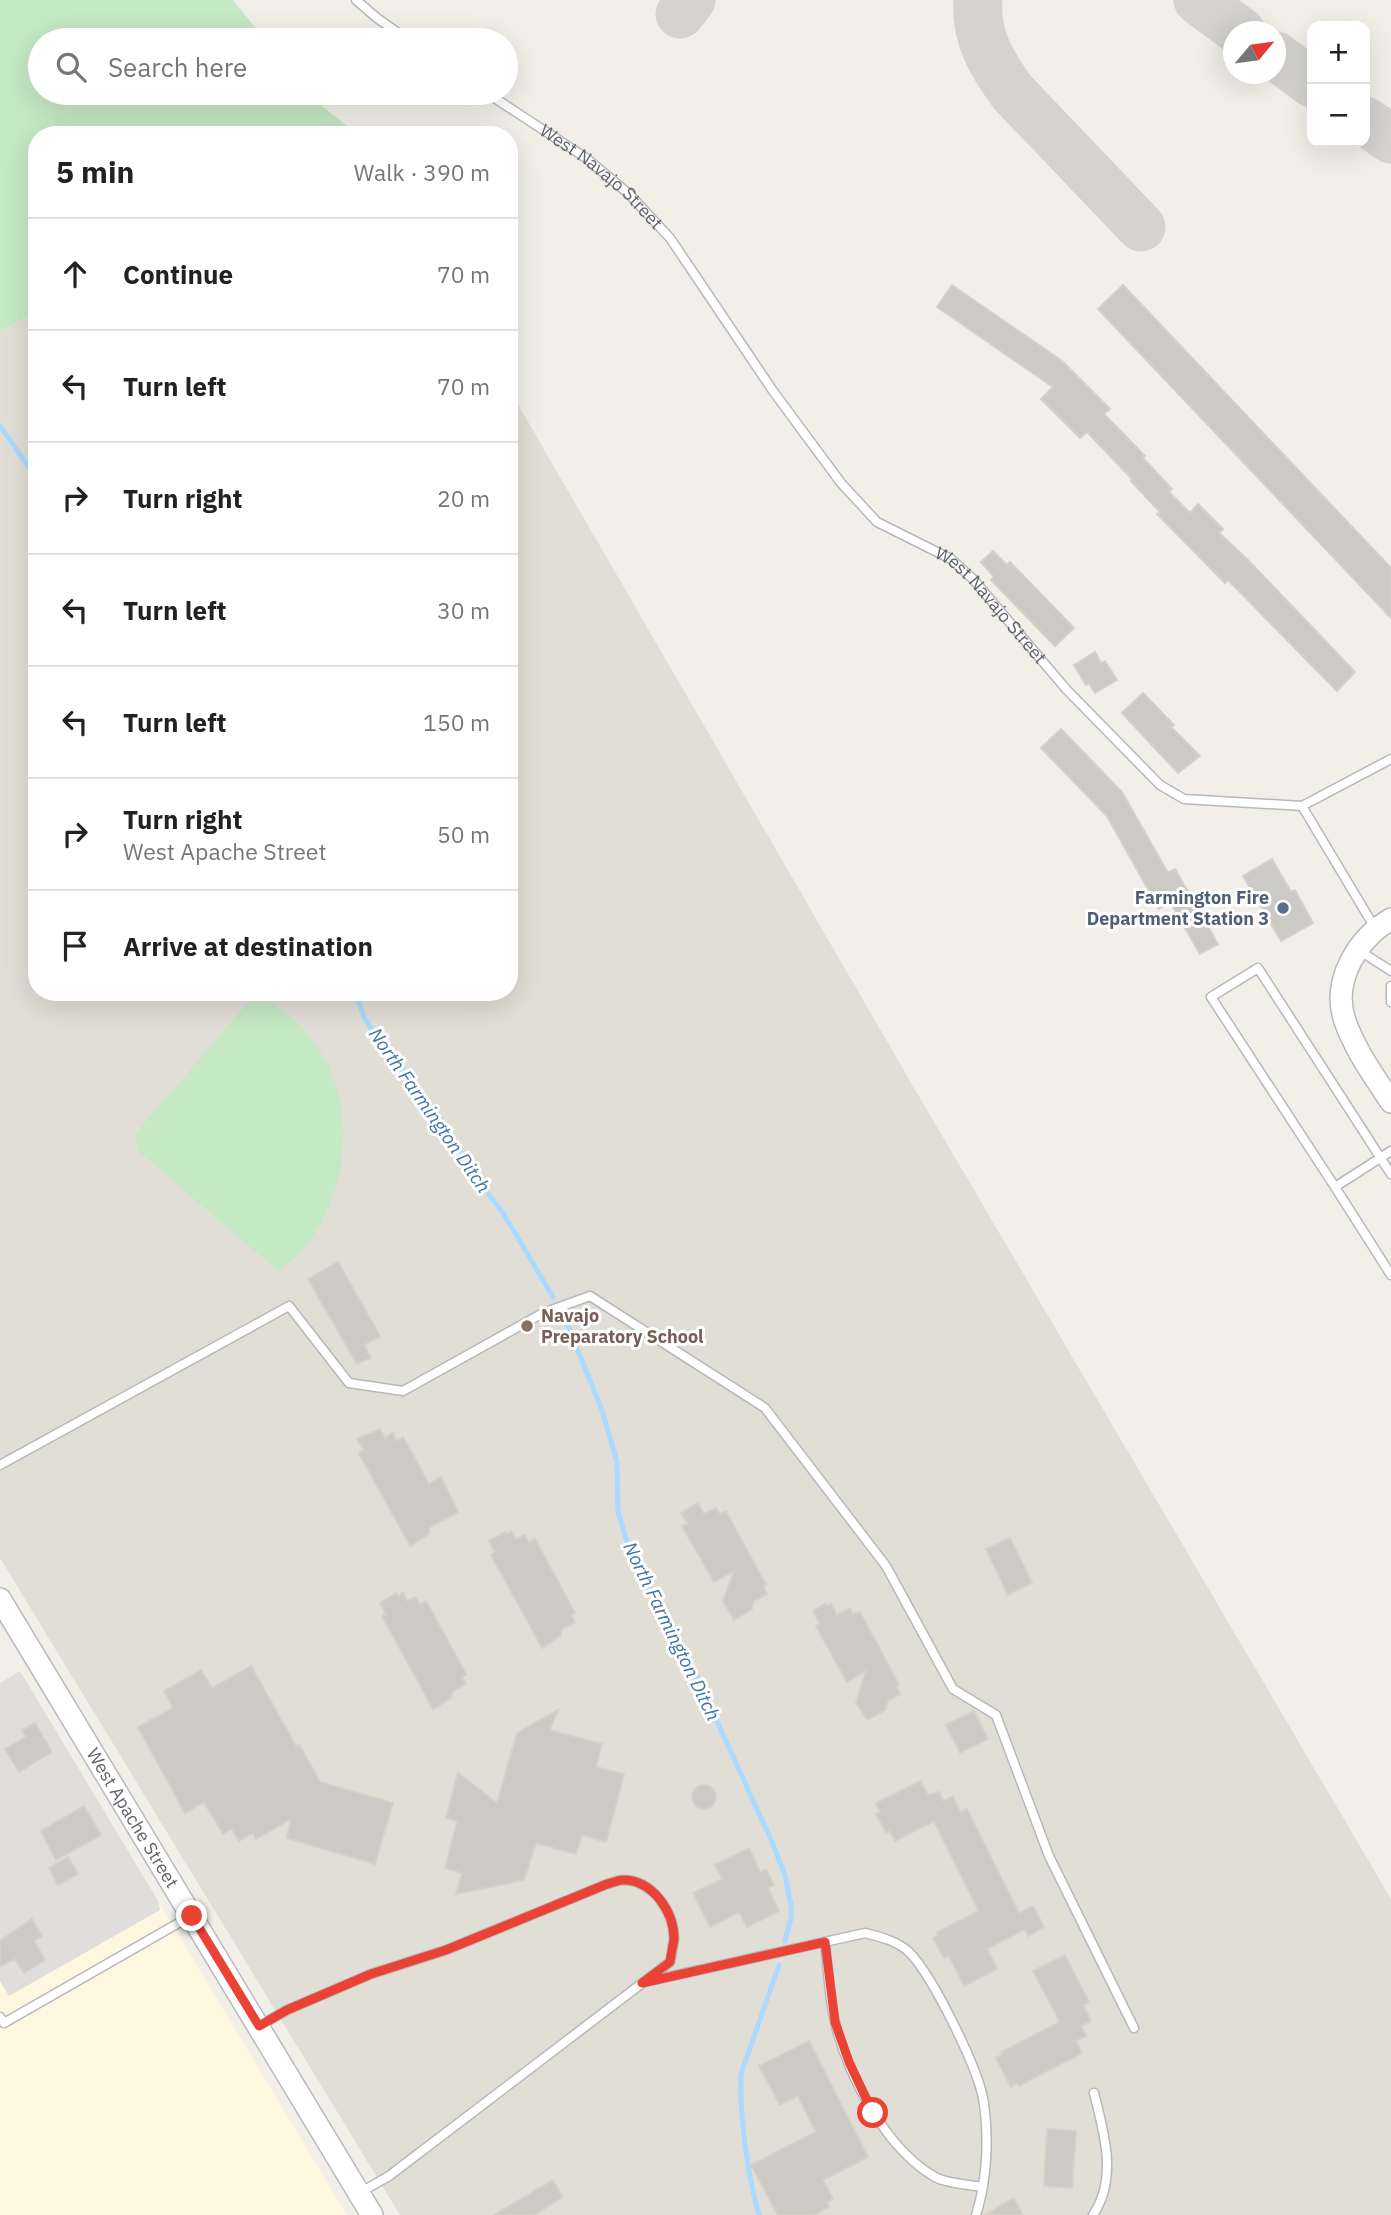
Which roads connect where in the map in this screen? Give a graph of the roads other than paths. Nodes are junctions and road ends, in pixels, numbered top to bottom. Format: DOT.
graph roads {
  1 [pos="356,0"];
  2 [pos="390,28"];
  3 [pos="504,105"];
  4 [pos="1391,759"];
  5 [pos="1302,806"];
  6 [pos="1383,924"];
  7 [pos="1357,949"];
  8 [pos="1391,971"];
  9 [pos="1391,986"];
  10 [pos="1391,1002"];
  11 [pos="1391,1102"];
  12 [pos="1391,1151"];
  13 [pos="1381,1158"];
  14 [pos="1391,1174"];
  15 [pos="1335,1187"];
  16 [pos="1391,1275"];
  17 [pos="0,1465"];
  18 [pos="0,1599"];
  19 [pos="192,1916"];
  20 [pos="825,1942"];
  21 [pos="642,1983"];
  22 [pos="0,2017"];
  23 [pos="259,2026"];
  24 [pos="1134,2028"];
  25 [pos="1094,2093"];
  26 [pos="982,2187"];
  27 [pos="359,2193"];
  28 [pos="372,2215"];
  29 [pos="976,2215"];
  30 [pos="1093,2215"];
  1 -- 2 [label="lane"];
  3 -- 5 [label="lane, West Navajo Street"];
  4 -- 5 [label="lane"];
  5 -- 6 [label="lane"];
  6 -- 7 [label="main road"];
  7 -- 8 [label="lane"];
  7 -- 11 [label="main road"];
  9 -- 10 [label="lane"];
  12 -- 13 [label="lane"];
  13 -- 14 [label="lane"];
  13 -- 15 [label="lane"];
  13 -- 15 [label="lane"];
  15 -- 16 [label="lane"];
  17 -- 24 [label="lane"];
  18 -- 19 [label="main road, West Apache Street"];
  19 -- 22 [label="lane"];
  19 -- 23 [label="main road, West Apache Street"];
  20 -- 21 [label="lane"];
  20 -- 26 [label="lane"];
  20 -- 26 [label="lane"];
  21 -- 23 [label="lane"];
  21 -- 27 [label="lane"];
  23 -- 27 [label="main road, West Apache Street"];
  25 -- 30 [label="lane"];
  26 -- 29 [label="lane"];
  27 -- 28 [label="main road, West Apache Street"];
}
